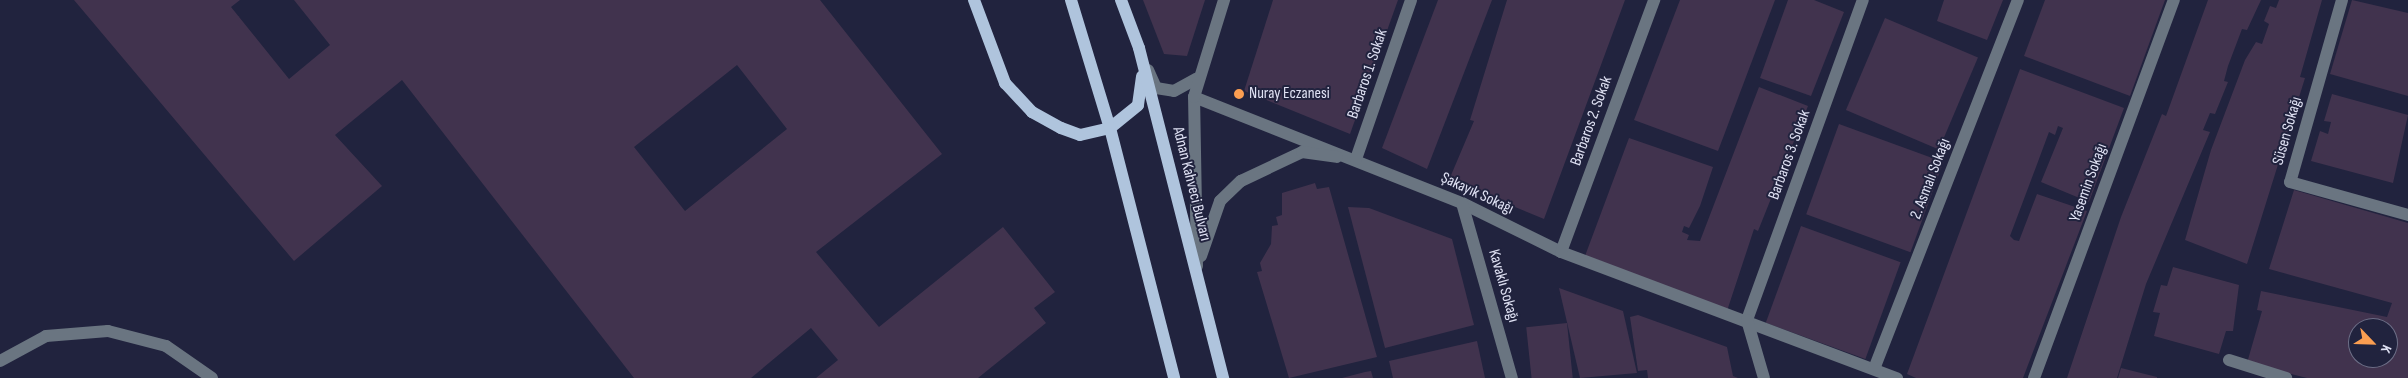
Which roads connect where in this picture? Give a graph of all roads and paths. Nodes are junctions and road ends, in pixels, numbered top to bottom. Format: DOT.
graph roads {
  1 [pos="974,0"];
  2 [pos="1072,0"];
  3 [pos="1121,0"];
  4 [pos="1224,0"];
  5 [pos="1411,0"];
  6 [pos="1654,0"];
  7 [pos="1864,0"];
  8 [pos="2018,0"];
  9 [pos="2174,0"];
  10 [pos="2342,0"];
  11 [pos="1139,48"];
  12 [pos="1197,78"];
  13 [pos="1194,96"];
  14 [pos="1110,128"];
  15 [pos="1356,159"];
  16 [pos="1462,203"];
  17 [pos="2408,215"];
  18 [pos="1561,252"];
  19 [pos="1197,276"];
  20 [pos="1747,320"];
  21 [pos="2229,360"];
  22 [pos="0,361"];
  23 [pos="1874,369"];
  24 [pos="212,378"];
  25 [pos="1174,378"];
  26 [pos="1223,378"];
  27 [pos="1512,378"];
  28 [pos="1764,378"];
  29 [pos="1897,378"];
  30 [pos="2034,378"];
  31 [pos="2286,378"];
  1 -- 14 [label="main road"];
  2 -- 14 [label="main road"];
  3 -- 11 [label="main road, Adnan Kahveci Bulvarı"];
  4 -- 12 [label="street"];
  5 -- 15 [label="street, Barbaros 1. Sokak"];
  6 -- 18 [label="street, Barbaros 2. Sokak"];
  7 -- 20 [label="street, Barbaros 3. Sokak"];
  8 -- 23 [label="street, 2. Asmalı Sokağı"];
  9 -- 30 [label="street, Yasemin Sokağı"];
  10 -- 17 [label="street, Süsen Sokağı"];
  11 -- 12 [label="street"];
  11 -- 14 [label="main road"];
  11 -- 19 [label="main road, Adnan Kahveci Bulvarı"];
  12 -- 13 [label="street"];
  13 -- 15 [label="street, Şakayık Sokağı"];
  13 -- 19 [label="street"];
  14 -- 25 [label="main road"];
  15 -- 16 [label="street, Şakayık Sokağı"];
  15 -- 19 [label="street"];
  16 -- 18 [label="street, Şakayık Sokağı"];
  16 -- 27 [label="street, Kavaklı Sokağı"];
  18 -- 20 [label="street, Şakayık Sokağı"];
  19 -- 26 [label="main road, Adnan Kahveci Bulvarı"];
  20 -- 23 [label="street, Şakayık Sokağı"];
  20 -- 28 [label="street"];
  21 -- 31 [label="street"];
  22 -- 24 [label="street"];
  23 -- 29 [label="street, Şakayık Sokağı"];
}
